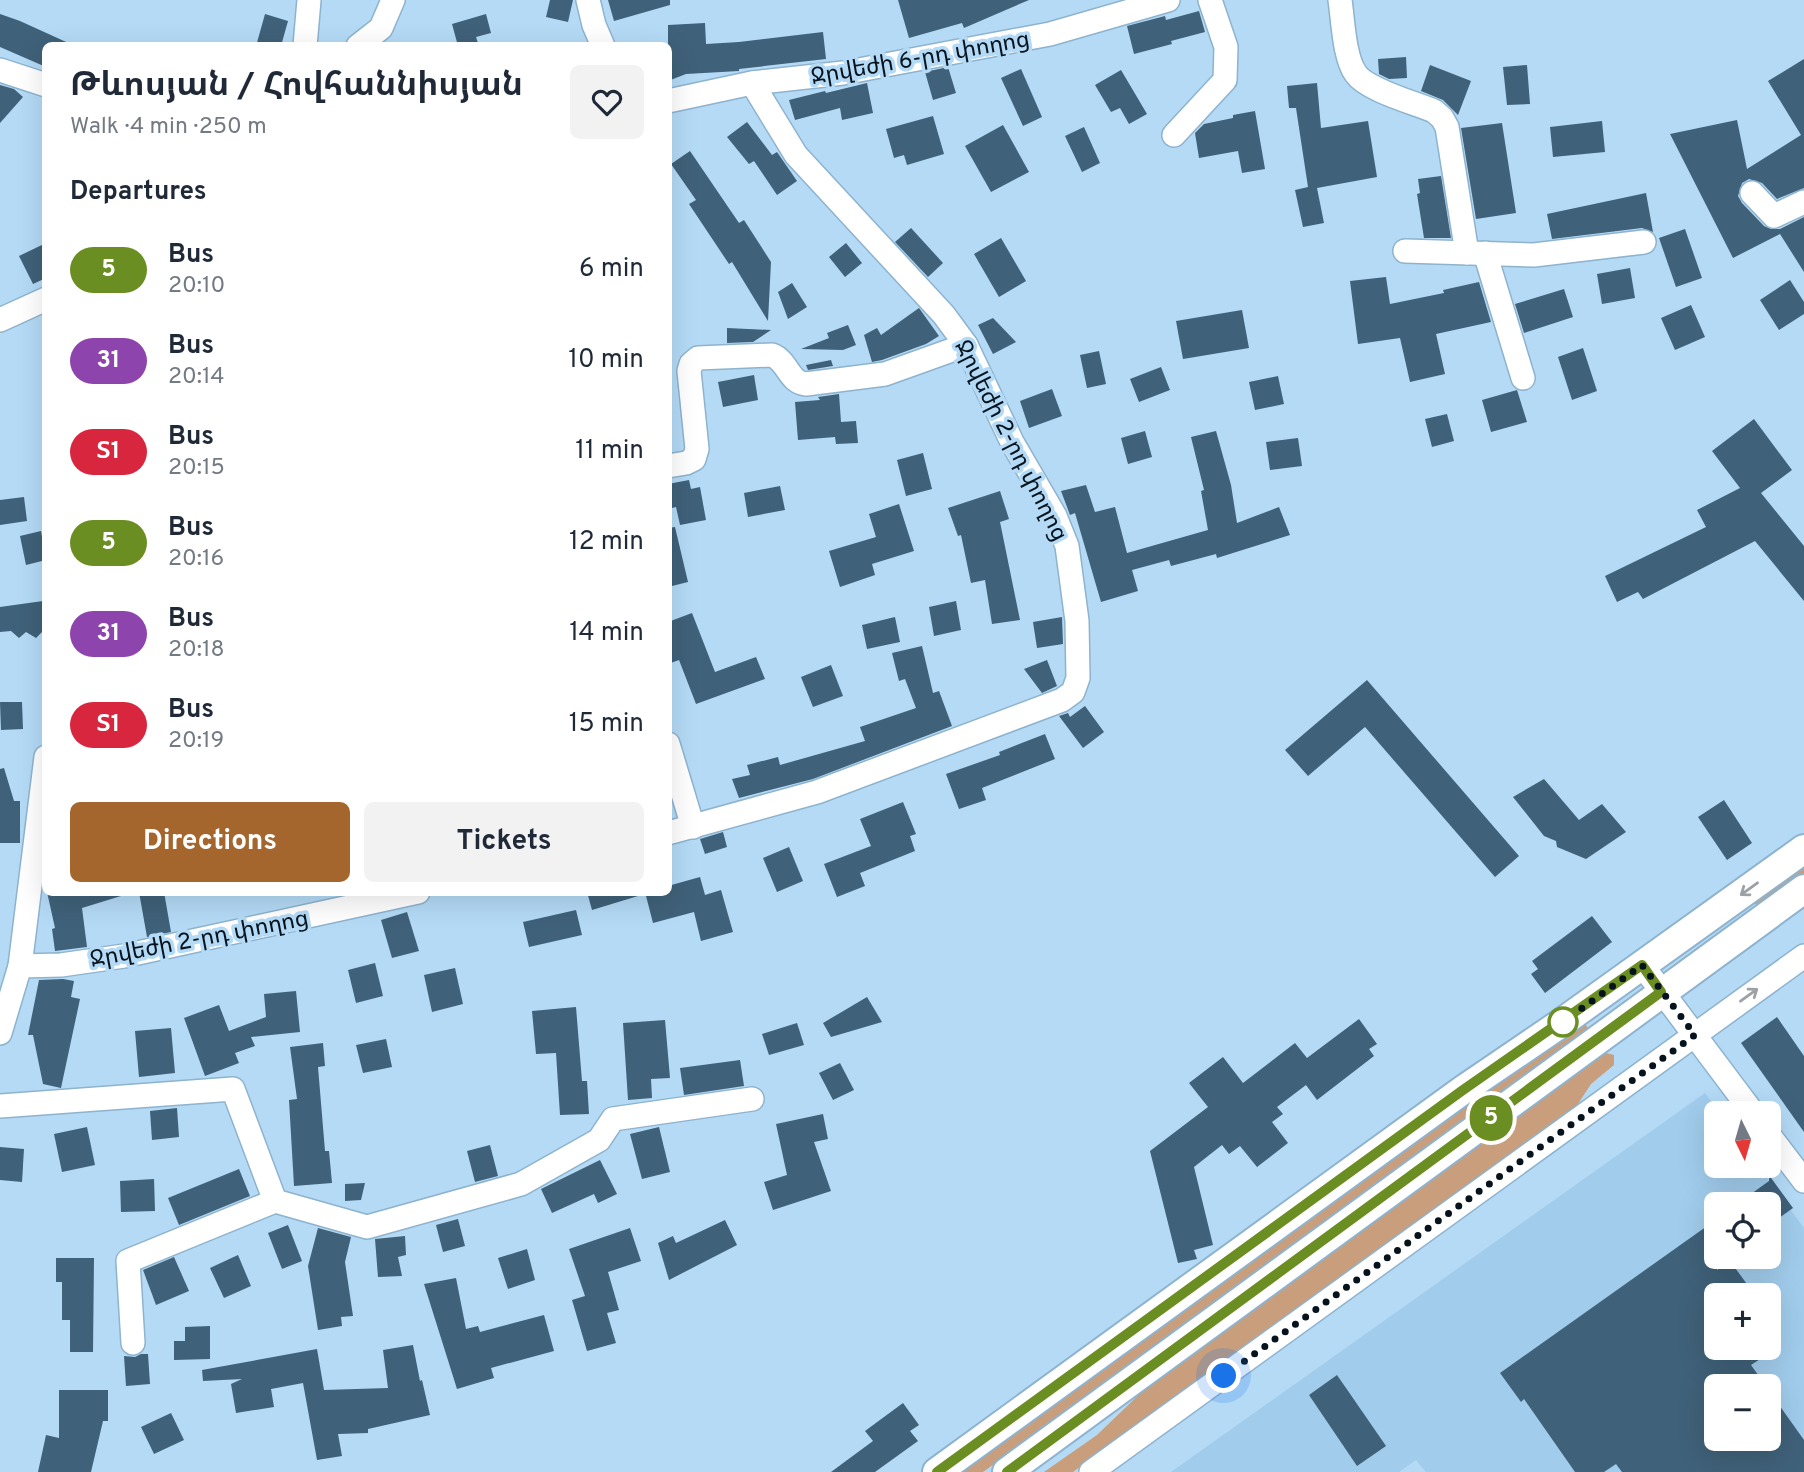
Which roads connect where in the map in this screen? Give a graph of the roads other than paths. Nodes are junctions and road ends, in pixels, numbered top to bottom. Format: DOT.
graph roads {
  1 [pos="309,0"];
  2 [pos="393,0"];
  3 [pos="588,0"];
  4 [pos="1168,0"];
  5 [pos="1210,0"];
  6 [pos="1340,0"];
  7 [pos="305,42"];
  8 [pos="363,42"];
  9 [pos="601,42"];
  10 [pos="0,69"];
  11 [pos="752,83"];
  12 [pos="42,84"];
  13 [pos="672,100"];
  14 [pos="1174,135"];
  15 [pos="1752,193"];
  16 [pos="1804,202"];
  17 [pos="1644,242"];
  18 [pos="1405,251"];
  19 [pos="1476,253"];
  20 [pos="42,301"];
  21 [pos="0,320"];
  22 [pos="966,345"];
  23 [pos="1523,378"];
  24 [pos="672,465"];
  25 [pos="672,757"];
  26 [pos="42,789"];
  27 [pos="693,827"];
  28 [pos="672,832"];
  29 [pos="1804,849"];
  30 [pos="1804,889"];
  31 [pos="400,896"];
  32 [pos="1804,956"];
  33 [pos="1642,965"];
  34 [pos="20,966"];
  35 [pos="1661,992"];
  36 [pos="0,1032"];
  37 [pos="1695,1035"];
  38 [pos="752,1098"];
  39 [pos="1744,1101"];
  40 [pos="0,1106"];
  41 [pos="1782,1152"];
  42 [pos="1804,1181"];
  43 [pos="275,1201"];
  44 [pos="133,1343"];
  45 [pos="937,1472"];
  46 [pos="1007,1472"];
  47 [pos="1091,1472"];
  1 -- 7 [label="street"];
  2 -- 8 [label="street"];
  3 -- 9 [label="street"];
  4 -- 11 [label="street, Ջրվեժի 6-րդ փողոց"];
  5 -- 14 [label="street"];
  6 -- 19 [label="street"];
  10 -- 12 [label="street"];
  11 -- 13 [label="street, Ջրվեժի 6-րդ փողոց"];
  11 -- 22 [label="street, Ջրվեժի 2-րդ փողոց"];
  15 -- 16 [label="street"];
  17 -- 19 [label="street"];
  18 -- 19 [label="street"];
  19 -- 23 [label="street"];
  20 -- 21 [label="street"];
  22 -- 24 [label="street"];
  22 -- 27 [label="street, Ջրվեժի 2-րդ փողոց"];
  25 -- 27 [label="street"];
  26 -- 34 [label="street"];
  27 -- 28 [label="street, Ջրվեժի 2-րդ փողոց"];
  29 -- 33 [label="main road, one-way"];
  30 -- 35 [label="main road"];
  31 -- 34 [label="street, Ջրվեժի 2-րդ փողոց"];
  37 -- 32 [label="street, one-way"];
  33 -- 35 [label="street"];
  33 -- 45 [label="main road"];
  34 -- 36 [label="street"];
  35 -- 37 [label="street"];
  35 -- 46 [label="main road"];
  37 -- 39 [label="street"];
  37 -- 47 [label="street"];
  38 -- 43 [label="street"];
  40 -- 43 [label="street"];
  41 -- 42 [label="street"];
  43 -- 44 [label="street"];
}
